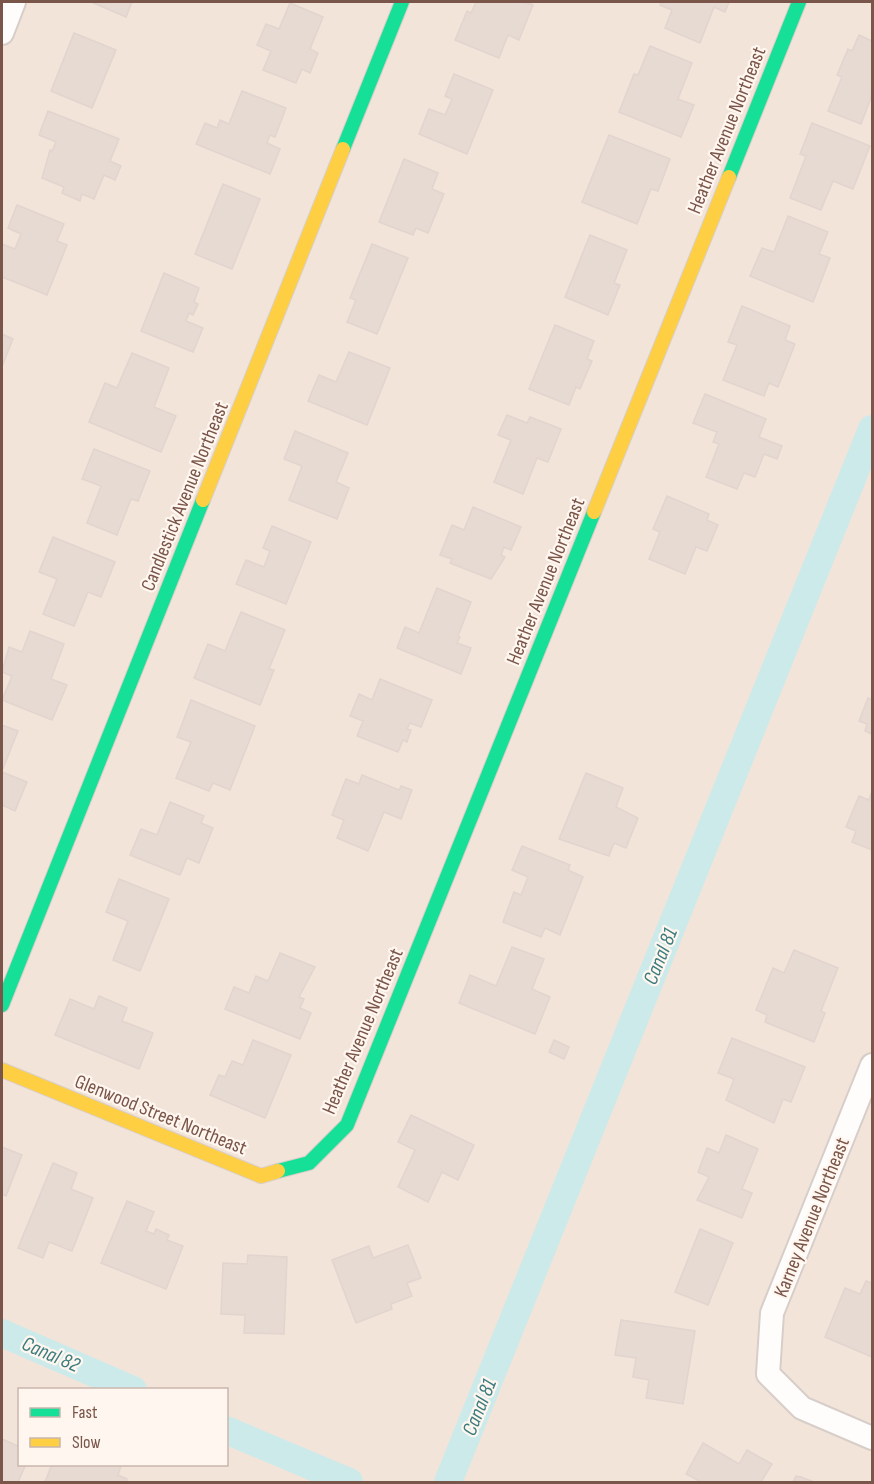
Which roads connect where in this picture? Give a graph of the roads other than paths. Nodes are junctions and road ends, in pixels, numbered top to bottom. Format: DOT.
graph roads {
  1 [pos="14,2"];
  2 [pos="402,2"];
  3 [pos="799,2"];
  4 [pos="2,33"];
  5 [pos="2,1005"];
  6 [pos="873,1065"];
  7 [pos="2,1070"];
  8 [pos="309,1163"];
  9 [pos="873,1438"];
  1 -- 4 [label="street"];
  2 -- 5 [label="street, Candlestick Avenue Northeast"];
  3 -- 8 [label="street, Heather Avenue Northeast"];
  6 -- 9 [label="street, Karney Avenue Northeast"];
  7 -- 8 [label="street, Glenwood Street Northeast"];
}
